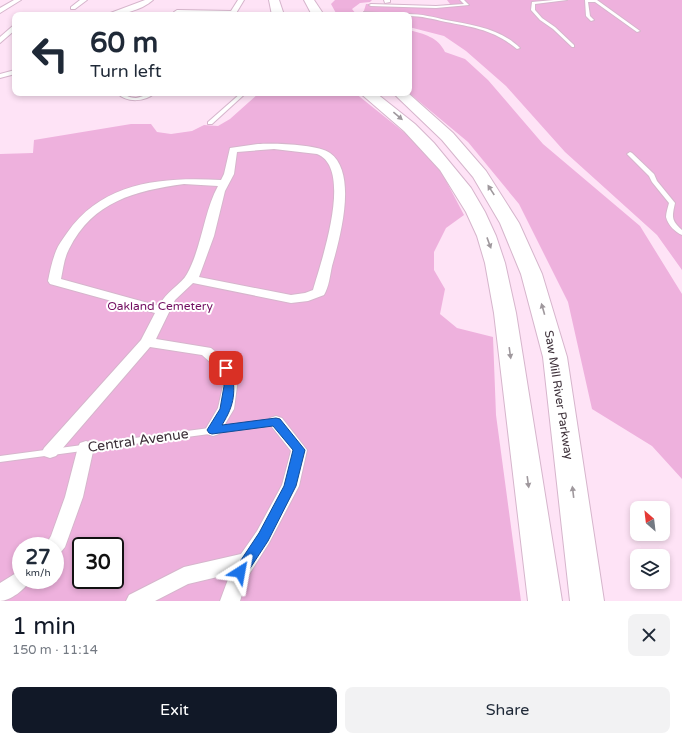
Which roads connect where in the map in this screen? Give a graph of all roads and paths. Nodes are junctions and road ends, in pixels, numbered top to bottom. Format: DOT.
graph roads {
  1 [pos="84,0"];
  2 [pos="150,0"];
  3 [pos="241,0"];
  4 [pos="273,0"];
  5 [pos="310,0"];
  6 [pos="462,0"];
  7 [pos="565,0"];
  8 [pos="586,0"];
  9 [pos="15,2"];
  10 [pos="0,3"];
  11 [pos="371,4"];
  12 [pos="73,8"];
  13 [pos="0,11"];
  14 [pos="118,12"];
  15 [pos="233,12"];
  16 [pos="270,12"];
  17 [pos="277,12"];
  18 [pos="316,12"];
  19 [pos="412,15"];
  20 [pos="592,20"];
  21 [pos="0,26"];
  22 [pos="12,26"];
  23 [pos="12,29"];
  24 [pos="638,30"];
  25 [pos="0,41"];
  26 [pos="573,46"];
  27 [pos="518,48"];
  28 [pos="12,73"];
  29 [pos="0,76"];
  30 [pos="122,96"];
  31 [pos="146,96"];
  32 [pos="241,96"];
  33 [pos="371,96"];
  34 [pos="403,96"];
  35 [pos="210,123"];
  36 [pos="630,154"];
  37 [pos="224,183"];
  38 [pos="682,233"];
  39 [pos="190,280"];
  40 [pos="162,311"];
  41 [pos="147,342"];
  42 [pos="276,422"];
  43 [pos="212,430"];
  44 [pos="86,447"];
  45 [pos="50,452"];
  46 [pos="0,459"];
  47 [pos="577,531"];
  48 [pos="60,537"];
  49 [pos="248,561"];
  50 [pos="12,585"];
  51 [pos="0,594"];
  52 [pos="136,601"];
  53 [pos="230,601"];
  54 [pos="545,601"];
  55 [pos="587,601"];
  56 [pos="599,601"];
  1 -- 12 [label="street"];
  2 -- 14 [label="street"];
  3 -- 15 [label="street"];
  4 -- 16 [label="highway"];
  4 -- 17 [label="highway"];
  5 -- 18 [label="highway"];
  6 -- 11 [label="lane"];
  7 -- 26 [label="lane"];
  8 -- 20 [label="lane"];
  8 -- 24 [label="lane"];
  9 -- 10 [label="street"];
  9 -- 13 [label="street"];
  19 -- 27 [label="lane"];
  21 -- 22 [label="street"];
  23 -- 25 [label="street"];
  28 -- 29 [label="street"];
  30 -- 31 [label="lane"];
  32 -- 35 [label="lane"];
  33 -- 54 [label="highway, one-way"];
  47 -- 34 [label="highway, Saw Mill River Parkway, one-way"];
  36 -- 38 [label="lane"];
  37 -- 39 [label="street"];
  37 -- 39 [label="street"];
  37 -- 40 [label="street"];
  39 -- 40 [label="street"];
  40 -- 41 [label="street"];
  41 -- 43 [label="street"];
  41 -- 45 [label="street"];
  42 -- 43 [label="lane, Central Avenue"];
  42 -- 49 [label="street"];
  43 -- 44 [label="lane, Central Avenue"];
  44 -- 45 [label="lane, Central Avenue"];
  44 -- 48 [label="street"];
  45 -- 46 [label="lane, Central Avenue"];
  47 -- 55 [label="highway, Saw Mill River Parkway"];
  47 -- 56 [label="highway"];
  49 -- 52 [label="street"];
  49 -- 53 [label="street"];
  50 -- 51 [label="street"];
}
